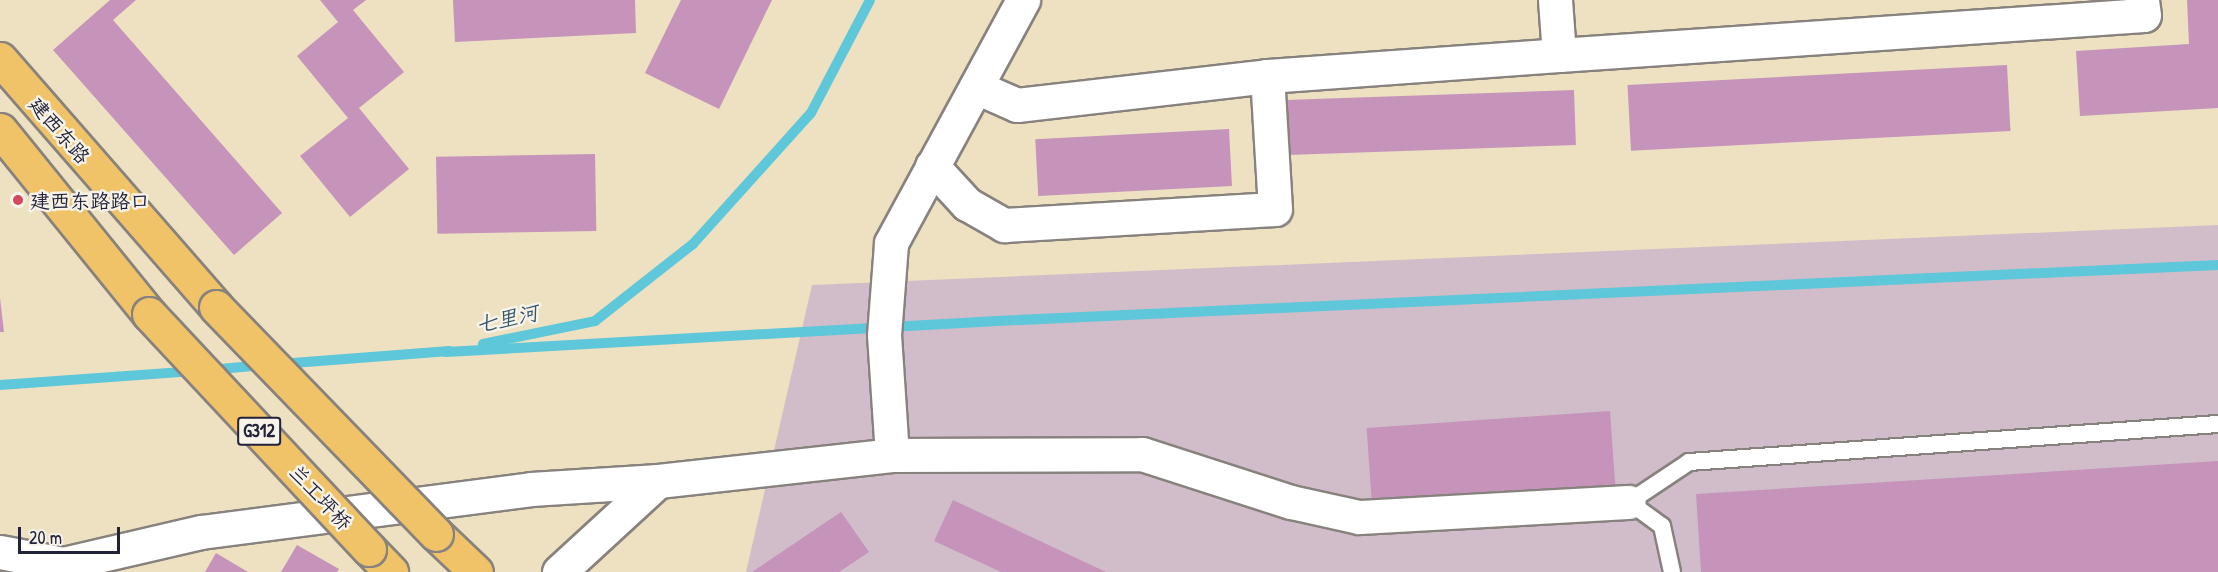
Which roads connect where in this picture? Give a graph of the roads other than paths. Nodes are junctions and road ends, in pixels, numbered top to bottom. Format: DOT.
graph roads {
  1 [pos="1023,0"];
  2 [pos="1555,0"];
  3 [pos="2142,0"];
  4 [pos="1559,55"];
  5 [pos="0,59"];
  6 [pos="1267,76"];
  7 [pos="976,87"];
  8 [pos="0,130"];
  9 [pos="932,166"];
  10 [pos="2218,424"];
  11 [pos="891,440"];
  12 [pos="658,481"];
  13 [pos="1629,502"];
  14 [pos="0,552"];
  15 [pos="72,568"];
  16 [pos="391,572"];
  17 [pos="476,572"];
  18 [pos="559,572"];
  19 [pos="1672,572"];
  1 -- 7 [label="street"];
  2 -- 4 [label="street"];
  3 -- 4 [label="street"];
  4 -- 6 [label="street"];
  5 -- 17 [label="highway, 建西东路 / G312, bridge"];
  6 -- 7 [label="street"];
  6 -- 9 [label="street"];
  7 -- 9 [label="street"];
  8 -- 16 [label="highway, 兰工坪桥 / G312, bridge"];
  9 -- 11 [label="street"];
  10 -- 13 [label="lane"];
  11 -- 12 [label="street"];
  11 -- 13 [label="street"];
  12 -- 15 [label="street"];
  12 -- 18 [label="street"];
  13 -- 19 [label="lane"];
  14 -- 15 [label="street"];
}
